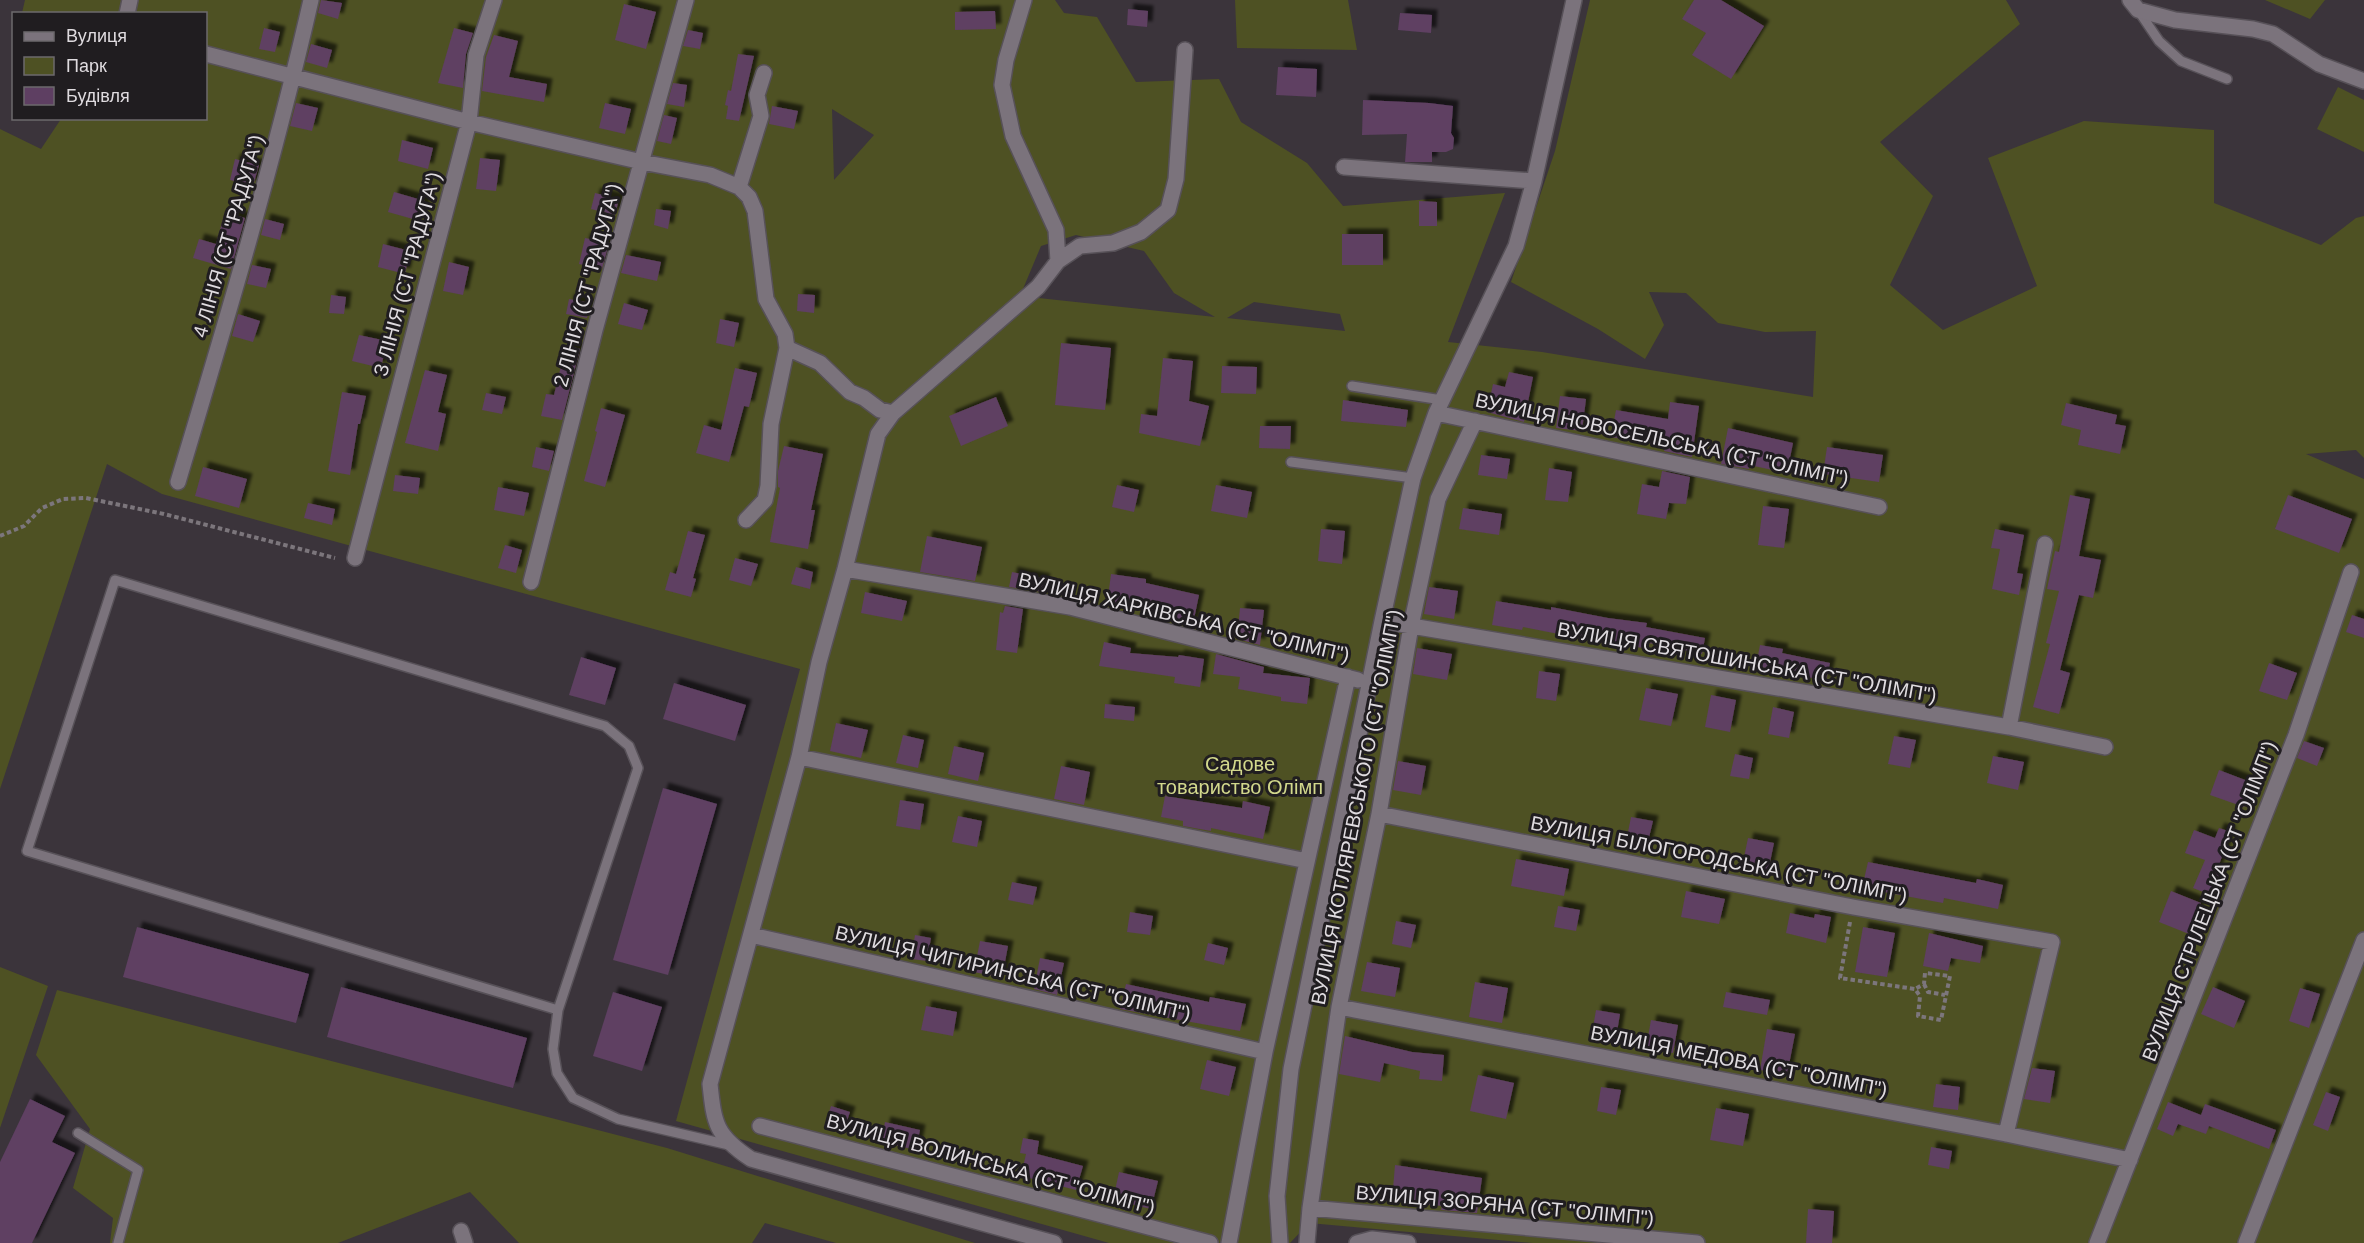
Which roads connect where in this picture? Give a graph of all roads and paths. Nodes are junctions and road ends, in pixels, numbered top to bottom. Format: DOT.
graph roads {
  1 [pos="311,0"];
  2 [pos="494,0"];
  3 [pos="686,0"];
  4 [pos="1024,0"];
  5 [pos="1574,0"];
  6 [pos="2134,5"];
  7 [pos="1185,50"];
  8 [pos="207,54"];
  9 [pos="764,73"];
  10 [pos="293,78"];
  11 [pos="2227,79"];
  12 [pos="2364,81"];
  13 [pos="469,122"];
  14 [pos="642,162"];
  15 [pos="1344,167"];
  16 [pos="1533,181"];
  17 [pos="739,187"];
  18 [pos="1058,261"];
  19 [pos="787,348"];
  20 [pos="1352,386"];
  21 [pos="1439,406"];
  22 [pos="893,413"];
  23 [pos="1475,421"];
  24 [pos="1291,462"];
  25 [pos="1413,478"];
  26 [pos="178,482"];
  27 [pos="1879,507"];
  28 [pos="746,520"];
  29 [pos="0,536"];
  30 [pos="2045,544"];
  31 [pos="335,558"];
  32 [pos="355,558"];
  33 [pos="845,569"];
  34 [pos="2351,572"];
  35 [pos="531,582"];
  36 [pos="1382,621"];
  37 [pos="1411,626"];
  38 [pos="1348,677"];
  39 [pos="1371,683"];
  40 [pos="2009,727"];
  41 [pos="2105,747"];
  42 [pos="799,757"];
  43 [pos="1379,814"];
  44 [pos="1307,861"];
  45 [pos="1853,907"];
  46 [pos="751,935"];
  47 [pos="2364,940"];
  48 [pos="1924,984"];
  49 [pos="1915,989"];
  50 [pos="1928,992"];
  51 [pos="1945,994"];
  52 [pos="1920,996"];
  53 [pos="1339,1006"];
  54 [pos="558,1010"];
  55 [pos="1265,1052"];
  56 [pos="760,1126"];
  57 [pos="78,1133"];
  58 [pos="2006,1134"];
  59 [pos="729,1145"];
  60 [pos="2130,1160"];
  61 [pos="1310,1208"];
  62 [pos="118,1243"];
  63 [pos="1054,1243"];
  64 [pos="1210,1243"];
  65 [pos="1230,1243"];
  66 [pos="1280,1243"];
  67 [pos="1307,1243"];
  68 [pos="1357,1243"];
  69 [pos="1408,1243"];
  70 [pos="1697,1243"];
  71 [pos="2097,1243"];
  72 [pos="2246,1243"];
  1 -- 10 [label="street, 4 ЛІНІЯ (СТ \"РАДУГА\")"];
  2 -- 13 [label="street, З ЛІНІЯ (СТ \"РАДУГА\")"];
  3 -- 14 [label="street, 2 ЛІНІЯ (СТ \"РАДУГА\")"];
  4 -- 18 [label="street"];
  5 -- 16 [label="street"];
  6 -- 11 [label="lane"];
  6 -- 12 [label="street"];
  7 -- 18 [label="street"];
  8 -- 10 [label="street"];
  9 -- 17 [label="street"];
  10 -- 13 [label="street"];
  10 -- 26 [label="street, 4 ЛІНІЯ (СТ \"РАДУГА\")"];
  13 -- 14 [label="street"];
  13 -- 32 [label="street, З ЛІНІЯ (СТ \"РАДУГА\")"];
  14 -- 17 [label="street"];
  14 -- 35 [label="street, 2 ЛІНІЯ (СТ \"РАДУГА\")"];
  15 -- 16 [label="street"];
  16 -- 21 [label="street"];
  17 -- 19 [label="street"];
  18 -- 22 [label="street"];
  19 -- 22 [label="street"];
  19 -- 28 [label="street"];
  20 -- 21 [label="lane"];
  21 -- 23 [label="street, ВУЛИЦЯ НОВОСЕЛЬСЬКА (СТ \"ОЛІМП\")"];
  21 -- 25 [label="street"];
  22 -- 33 [label="street"];
  23 -- 27 [label="street, ВУЛИЦЯ НОВОСЕЛЬСЬКА (СТ \"ОЛІМП\")"];
  23 -- 37 [label="street, ВУЛИЦЯ КОТЛЯРЕВСЬКОГО (СТ \"ОЛІМП\")"];
  24 -- 25 [label="lane"];
  25 -- 36 [label="street"];
  29 -- 31 [label="path"];
  30 -- 40 [label="street"];
  33 -- 38 [label="street, ВУЛИЦЯ ХАРКІВСЬКА (СТ \"ОЛІМП\")"];
  33 -- 42 [label="street"];
  34 -- 60 [label="street, ВУЛИЦЯ СТРІЛЕЦЬКА (СТ \"ОЛІМП\")"];
  36 -- 37 [label="street, ВУЛИЦЯ СВЯТОШИНСЬКА (СТ \"ОЛІМП\")"];
  36 -- 39 [label="street"];
  37 -- 40 [label="street, ВУЛИЦЯ СВЯТОШИНСЬКА (СТ \"ОЛІМП\")"];
  37 -- 43 [label="street, ВУЛИЦЯ КОТЛЯРЕВСЬКОГО (СТ \"ОЛІМП\")"];
  38 -- 39 [label="street, ВУЛИЦЯ ХАРКІВСЬКА (СТ \"ОЛІМП\")"];
  38 -- 44 [label="street, ВУЛИЦЯ КОТЛЯРЕВСЬКОГО (СТ \"ОЛІМП\")"];
  39 -- 66 [label="street"];
  40 -- 41 [label="street, ВУЛИЦЯ СВЯТОШИНСЬКА (СТ \"ОЛІМП\")"];
  42 -- 44 [label="street"];
  42 -- 46 [label="street"];
  43 -- 45 [label="street, ВУЛИЦЯ БІЛОГОРОДСЬКА (СТ \"ОЛІМП\")"];
  43 -- 53 [label="street, ВУЛИЦЯ КОТЛЯРЕВСЬКОГО (СТ \"ОЛІМП\")"];
  44 -- 55 [label="street, ВУЛИЦЯ КОТЛЯРЕВСЬКОГО (СТ \"ОЛІМП\")"];
  45 -- 49 [label="path"];
  45 -- 58 [label="street, ВУЛИЦЯ БІЛОГОРОДСЬКА (СТ \"ОЛІМП\")"];
  46 -- 55 [label="street, ВУЛИЦЯ ЧИГИРИНСЬКА (СТ \"ОЛІМП\")"];
  46 -- 59 [label="street"];
  47 -- 72 [label="street"];
  48 -- 49 [label="path"];
  48 -- 50 [label="path"];
  48 -- 51 [label="path"];
  49 -- 52 [label="path"];
  50 -- 51 [label="path"];
  50 -- 52 [label="path"];
  51 -- 52 [label="path"];
  53 -- 58 [label="street, ВУЛИЦЯ МЕДОВА (СТ \"ОЛІМП\")"];
  53 -- 61 [label="street, ВУЛИЦЯ КОТЛЯРЕВСЬКОГО (СТ \"ОЛІМП\")"];
  54 -- 54 [label="lane"];
  54 -- 59 [label="lane"];
  55 -- 65 [label="street, ВУЛИЦЯ КОТЛЯРЕВСЬКОГО (СТ \"ОЛІМП\")"];
  56 -- 64 [label="street, ВУЛИЦЯ ВОЛИНСЬКА (СТ \"ОЛІМП\")"];
  57 -- 62 [label="lane"];
  58 -- 60 [label="street, ВУЛИЦЯ МЕДОВА (СТ \"ОЛІМП\")"];
  59 -- 63 [label="street"];
  60 -- 71 [label="street, ВУЛИЦЯ СТРІЛЕЦЬКА (СТ \"ОЛІМП\")"];
  61 -- 67 [label="street, ВУЛИЦЯ КОТЛЯРЕВСЬКОГО (СТ \"ОЛІМП\")"];
  61 -- 70 [label="street, ВУЛИЦЯ ЗОРЯНА (СТ \"ОЛІМП\")"];
  68 -- 69 [label="street"];
}
